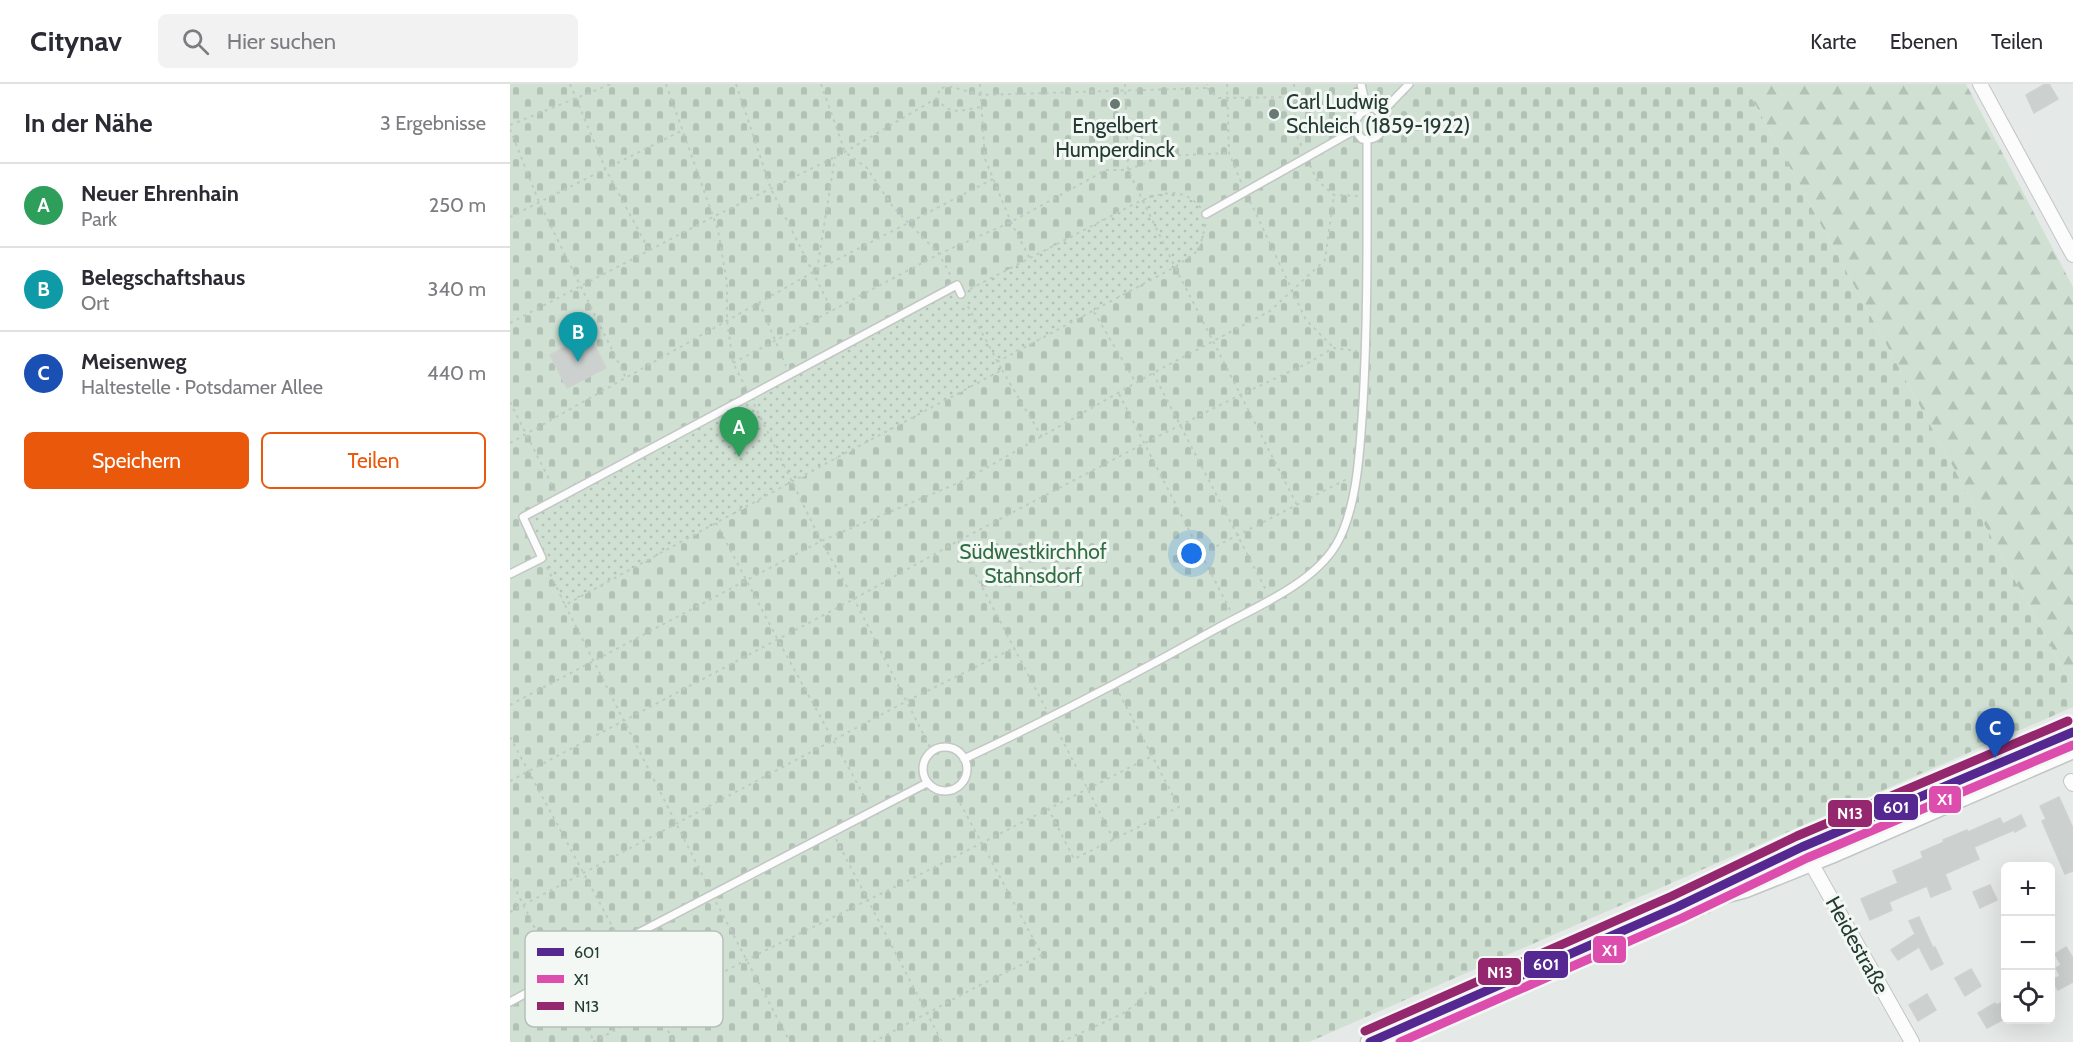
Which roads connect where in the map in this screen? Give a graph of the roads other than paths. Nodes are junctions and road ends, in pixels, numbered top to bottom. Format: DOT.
graph roads {
  1 [pos="1361,84"];
  2 [pos="1409,84"];
  3 [pos="1980,84"];
  4 [pos="1367,110"];
  5 [pos="1381,113"];
  6 [pos="1355,130"];
  7 [pos="1367,141"];
  8 [pos="1206,214"];
  9 [pos="2073,255"];
  10 [pos="961,294"];
  11 [pos="510,574"];
  12 [pos="2073,732"];
  13 [pos="2073,748"];
  14 [pos="964,759"];
  15 [pos="927,783"];
  16 [pos="1806,854"];
  17 [pos="642,931"];
  18 [pos="525,994"];
  19 [pos="510,1002"];
  20 [pos="1370,1042"];
  21 [pos="1912,1042"];
  1 -- 4 [label="lane"];
  2 -- 5 [label="lane"];
  3 -- 9 [label="street"];
  4 -- 5 [label="lane"];
  4 -- 6 [label="lane"];
  5 -- 7 [label="lane"];
  6 -- 7 [label="lane"];
  6 -- 8 [label="lane"];
  7 -- 14 [label="lane"];
  10 -- 11 [label="lane"];
  12 -- 16 [label="street"];
  13 -- 16 [label="street"];
  14 -- 15 [label="lane"];
  14 -- 15 [label="lane"];
  15 -- 17 [label="lane"];
  16 -- 20 [label="street"];
  16 -- 21 [label="street, Heidestraße"];
  18 -- 19 [label="lane"];
}
